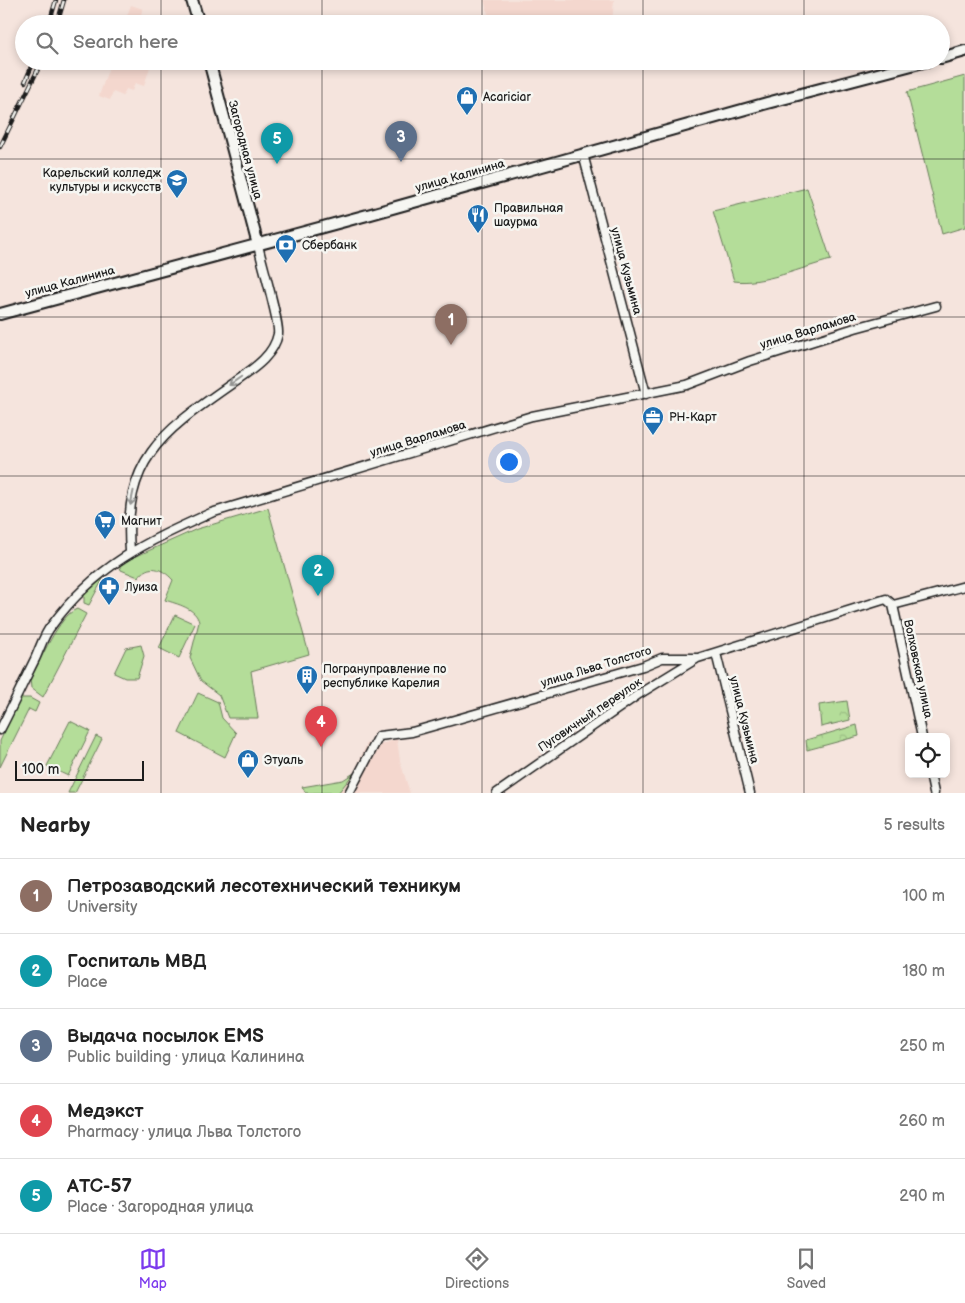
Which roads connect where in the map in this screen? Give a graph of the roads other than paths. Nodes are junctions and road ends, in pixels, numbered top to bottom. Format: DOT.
graph roads {
  1 [pos="192,0"];
  2 [pos="196,15"];
  3 [pos="965,52"];
  4 [pos="950,56"];
  5 [pos="211,70"];
  6 [pos="894,70"];
  7 [pos="583,154"];
  8 [pos="258,245"];
  9 [pos="936,306"];
  10 [pos="0,314"];
  11 [pos="646,394"];
  12 [pos="130,551"];
  13 [pos="965,586"];
  14 [pos="893,605"];
  15 [pos="716,653"];
  16 [pos="698,658"];
  17 [pos="0,730"];
  18 [pos="921,733"];
  19 [pos="931,778"];
  20 [pos="349,793"];
  21 [pos="497,793"];
  22 [pos="750,793"];
  23 [pos="934,793"];
  1 -- 2 [label="main road"];
  3 -- 4 [label="main road"];
  5 -- 8 [label="main road, Загородная улица"];
  6 -- 7 [label="main road, улица Калинина"];
  7 -- 8 [label="main road, улица Калинина"];
  7 -- 11 [label="street, улица Кузьмина"];
  8 -- 10 [label="main road, улица Калинина"];
  8 -- 12 [label="street, one-way"];
  9 -- 11 [label="street, улица Варламова"];
  11 -- 12 [label="street, улица Варламова"];
  12 -- 17 [label="street, улица Варламова"];
  13 -- 14 [label="street, улица Льва Толстого"];
  14 -- 15 [label="street, улица Льва Толстого"];
  14 -- 18 [label="street, Волховская улица"];
  15 -- 16 [label="street, улица Льва Толстого"];
  15 -- 22 [label="street, улица Кузьмина"];
  16 -- 20 [label="street, улица Льва Толстого"];
  16 -- 21 [label="street, Пуговичный переулок"];
  19 -- 23 [label="street"];
}
